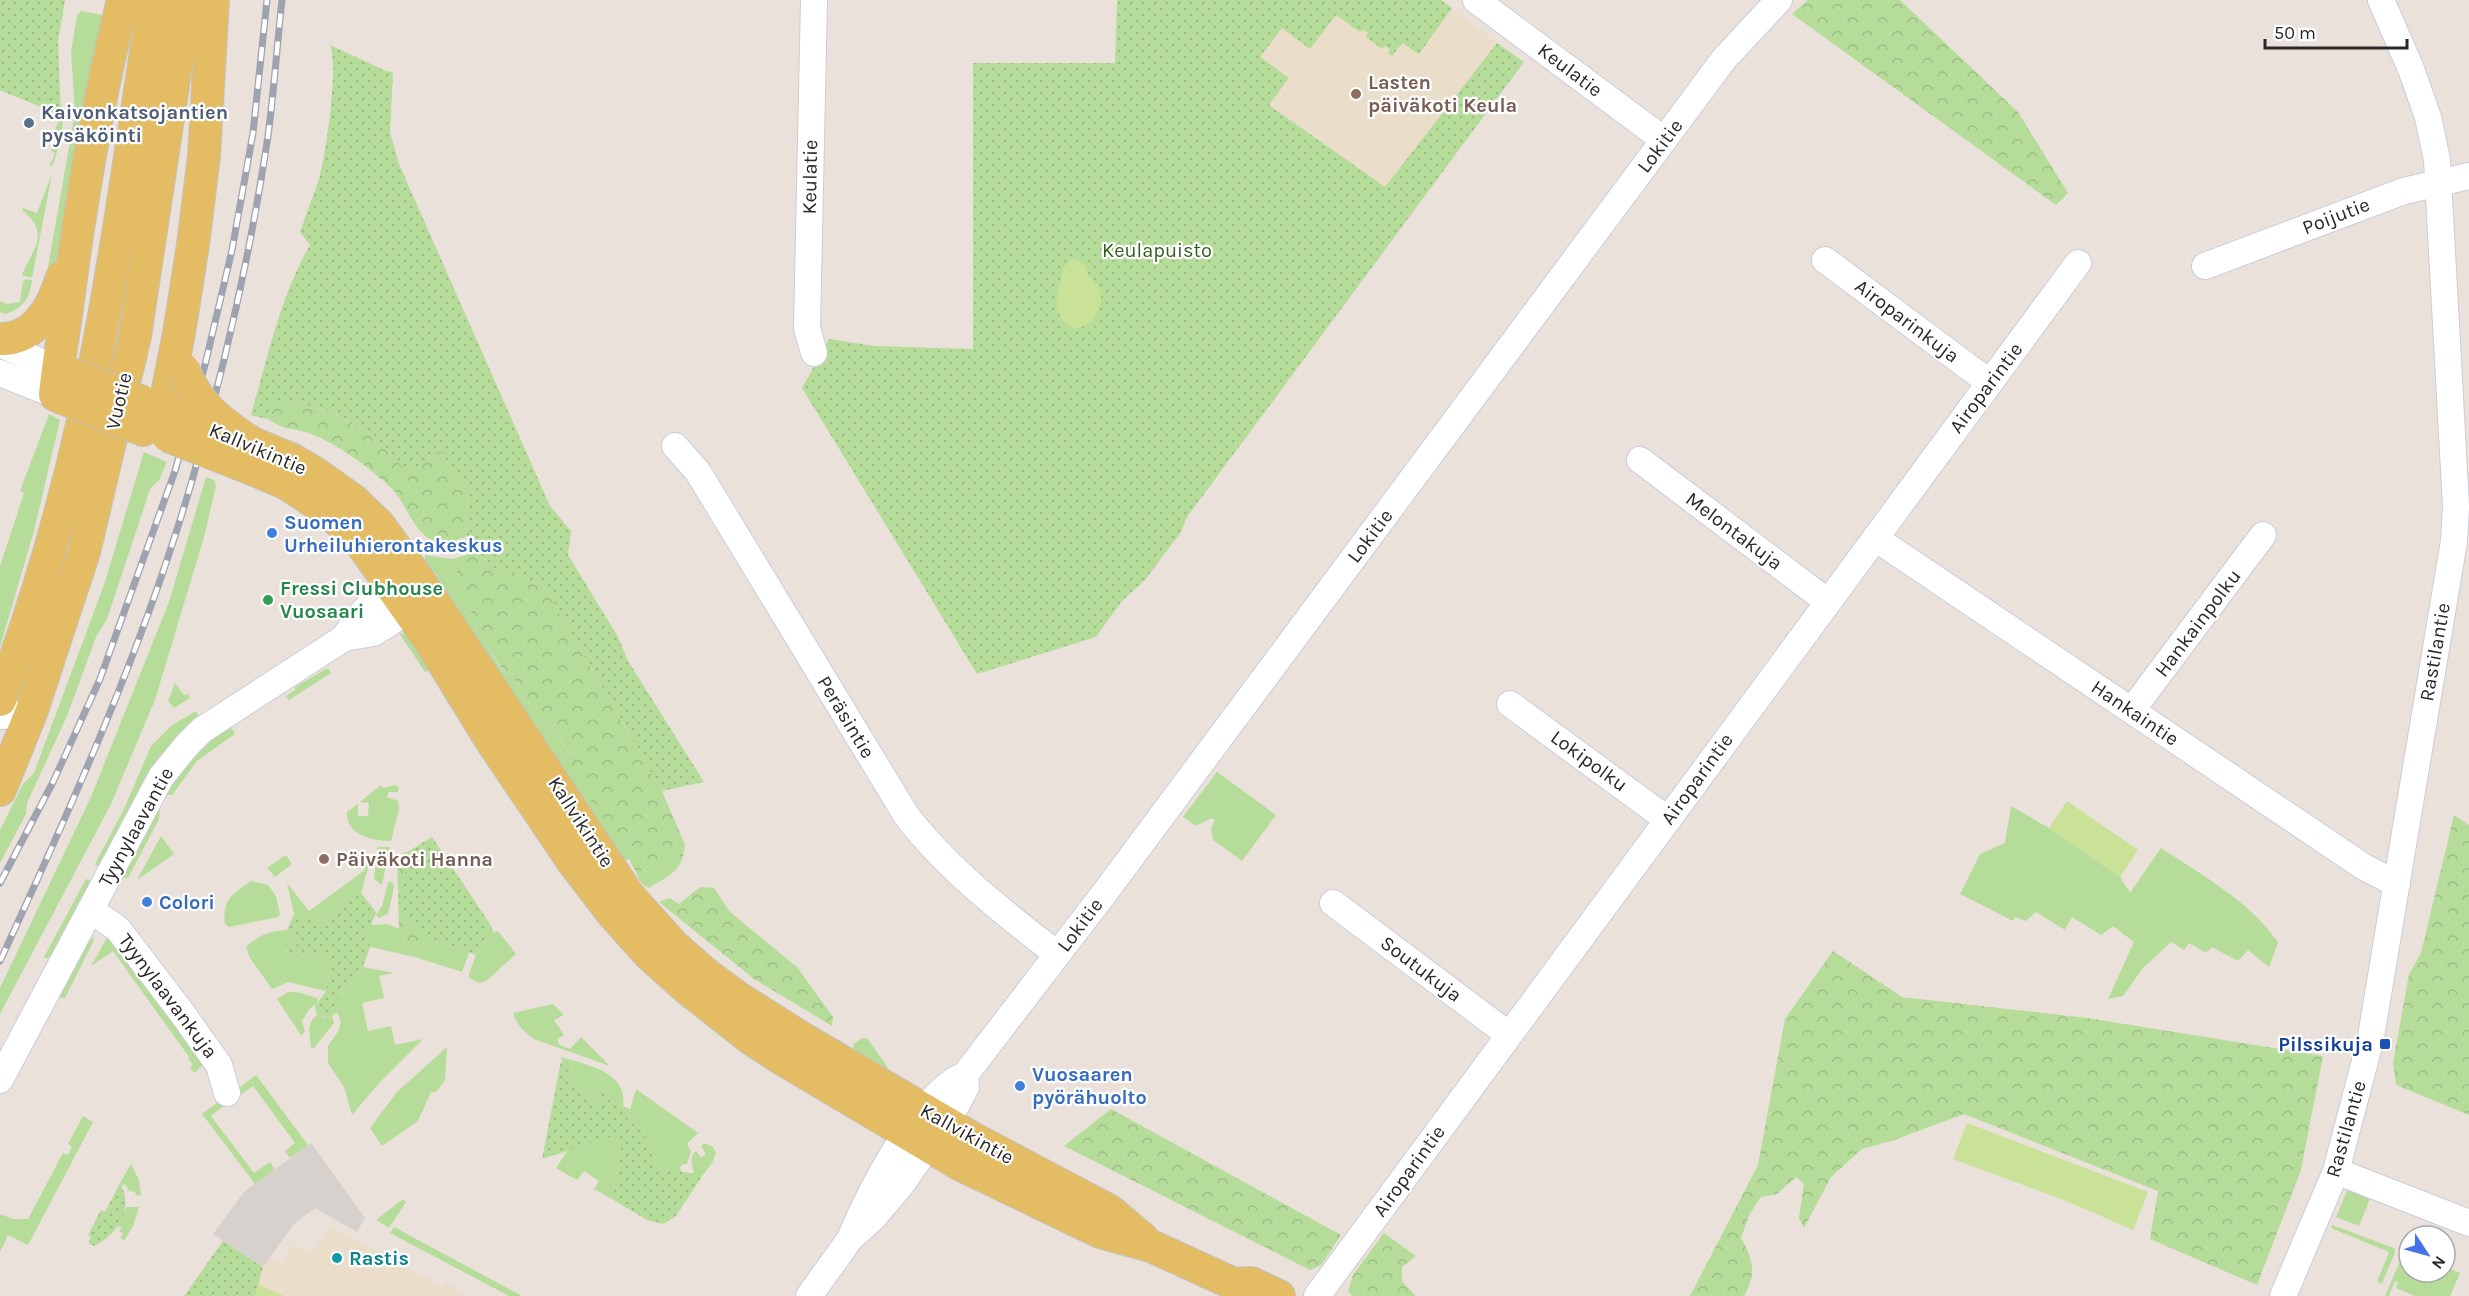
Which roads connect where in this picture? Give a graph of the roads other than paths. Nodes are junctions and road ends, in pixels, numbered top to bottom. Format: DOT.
graph roads {
  1 [pos="123,0"];
  2 [pos="154,0"];
  3 [pos="186,0"];
  4 [pos="213,0"];
  5 [pos="814,0"];
  6 [pos="1476,0"];
  7 [pos="1779,0"];
  8 [pos="2381,0"];
  9 [pos="1664,140"];
  10 [pos="2469,176"];
  11 [pos="2439,182"];
  12 [pos="76,237"];
  13 [pos="1825,260"];
  14 [pos="2078,263"];
  15 [pos="2205,266"];
  16 [pos="179,333"];
  17 [pos="0,339"];
  18 [pos="0,344"];
  19 [pos="814,353"];
  20 [pos="0,373"];
  21 [pos="1990,383"];
  22 [pos="61,384"];
  23 [pos="154,420"];
  24 [pos="675,446"];
  25 [pos="261,455"];
  26 [pos="1640,460"];
  27 [pos="2263,535"];
  28 [pos="1875,538"];
  29 [pos="2462,542"];
  30 [pos="409,595"];
  31 [pos="1828,602"];
  32 [pos="1,697"];
  33 [pos="1510,704"];
  34 [pos="2132,710"];
  35 [pos="31,713"];
  36 [pos="0,790"];
  37 [pos="1668,820"];
  38 [pos="2397,884"];
  39 [pos="1333,903"];
  40 [pos="91,910"];
  41 [pos="1058,954"];
  42 [pos="1509,1035"];
  43 [pos="0,1080"];
  44 [pos="227,1094"];
  45 [pos="926,1128"];
  46 [pos="2336,1170"];
  47 [pos="2469,1223"];
  48 [pos="1239,1290"];
  49 [pos="808,1296"];
  50 [pos="1279,1296"];
  51 [pos="1317,1296"];
  52 [pos="2283,1296"];
  1 -- 12 [label="main road"];
  2 -- 32 [label="main road, Vuotie"];
  3 -- 35 [label="main road, Vuotie"];
  4 -- 16 [label="main road"];
  5 -- 19 [label="street, Keulatie"];
  6 -- 9 [label="street, Keulatie"];
  7 -- 9 [label="street, Lokitie"];
  8 -- 11 [label="street, Rastilantie"];
  9 -- 41 [label="street, Lokitie"];
  10 -- 11 [label="street, Poijutie"];
  11 -- 15 [label="street, Poijutie"];
  11 -- 29 [label="street, Rastilantie"];
  12 -- 17 [label="main road"];
  12 -- 22 [label="main road"];
  13 -- 21 [label="street, Airoparinkuja"];
  14 -- 21 [label="street, Airoparintie"];
  16 -- 23 [label="main road"];
  16 -- 25 [label="main road, bridge"];
  18 -- 22 [label="street"];
  20 -- 22 [label="street"];
  21 -- 28 [label="street, Airoparintie"];
  22 -- 23 [label="main road, Kallvikintie, bridge"];
  23 -- 25 [label="main road, Kallvikintie, bridge"];
  24 -- 41 [label="street, Peräsintie"];
  25 -- 30 [label="main road, Kallvikintie"];
  26 -- 31 [label="street, Melontakuja"];
  27 -- 34 [label="street, Hankainpolku"];
  28 -- 31 [label="street, Airoparintie"];
  28 -- 34 [label="street, Hankaintie"];
  29 -- 38 [label="street, Rastilantie"];
  30 -- 40 [label="street, Tyynylaavantie"];
  30 -- 45 [label="main road, Kallvikintie"];
  31 -- 37 [label="street, Airoparintie"];
  32 -- 35 [label="street"];
  33 -- 37 [label="street, Lokipolku"];
  34 -- 38 [label="street, Hankaintie"];
  35 -- 36 [label="main road, Vuotie"];
  37 -- 42 [label="street, Airoparintie"];
  38 -- 46 [label="street, Rastilantie"];
  39 -- 42 [label="street, Soutukuja"];
  40 -- 43 [label="street, Tyynylaavantie"];
  40 -- 44 [label="street, Tyynylaavankuja"];
  41 -- 45 [label="street, Lokitie"];
  42 -- 51 [label="street, Airoparintie"];
  45 -- 48 [label="main road, Kallvikintie"];
  45 -- 49 [label="street, Lokitie"];
  46 -- 47 [label="street"];
  46 -- 52 [label="street, Rastilantie"];
  48 -- 50 [label="main road, Kallvikintie"];
}
